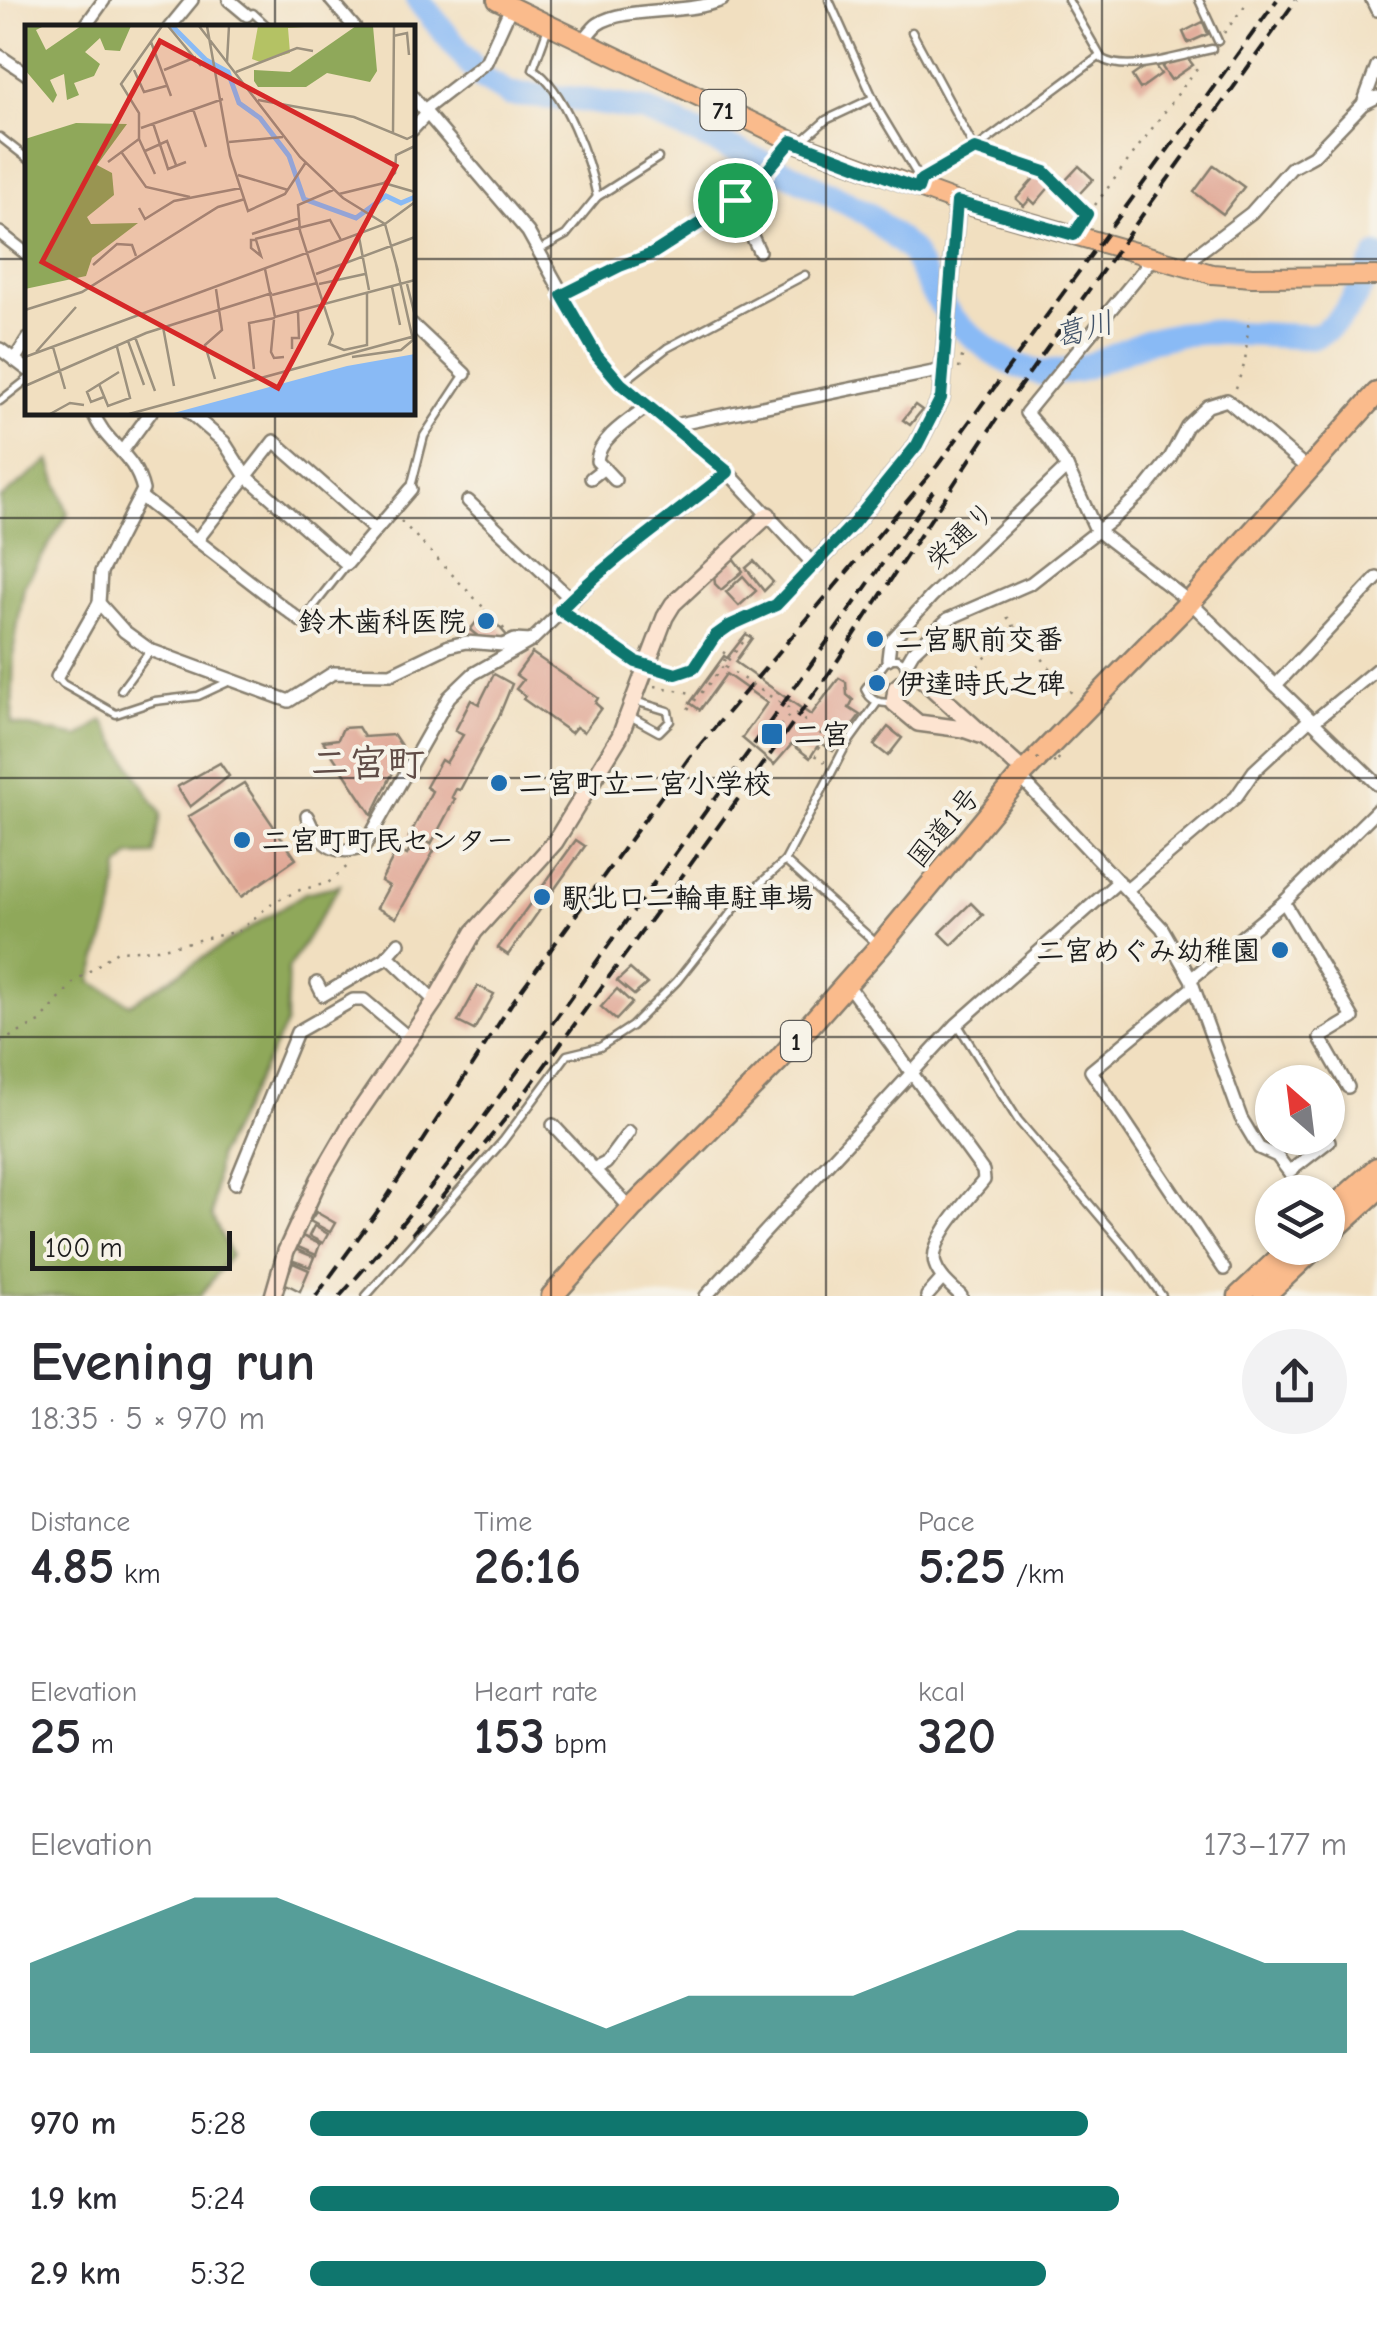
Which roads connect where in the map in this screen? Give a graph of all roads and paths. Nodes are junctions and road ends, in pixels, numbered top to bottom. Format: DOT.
graph roads {
  1 [pos="104,0"];
  2 [pos="192,0"];
  3 [pos="228,0"];
  4 [pos="331,0"];
  5 [pos="722,0"];
  6 [pos="828,0"];
  7 [pos="1068,0"];
  8 [pos="1199,0"];
  9 [pos="1249,0"];
  10 [pos="1372,0"];
  11 [pos="504,4"];
  12 [pos="1377,10"];
  13 [pos="247,14"];
  14 [pos="86,25"];
  15 [pos="171,25"];
  16 [pos="266,25"];
  17 [pos="352,25"];
  18 [pos="550,26"];
  19 [pos="912,32"];
  20 [pos="1218,40"];
  21 [pos="582,42"];
  22 [pos="1212,50"];
  23 [pos="0,56"];
  24 [pos="1100,56"];
  25 [pos="1377,66"];
  26 [pos="25,69"];
  27 [pos="1377,97"];
  28 [pos="873,98"];
  29 [pos="415,99"];
  30 [pos="1364,104"];
  31 [pos="426,112"];
  32 [pos="415,126"];
  33 [pos="0,137"];
  34 [pos="791,146"];
  35 [pos="975,149"];
  36 [pos="25,157"];
  37 [pos="658,158"];
  38 [pos="919,184"];
  39 [pos="597,197"];
  40 [pos="735,200"];
  41 [pos="957,202"];
  42 [pos="1087,214"];
  43 [pos="0,233"];
  44 [pos="760,250"];
  45 [pos="538,251"];
  46 [pos="25,253"];
  47 [pos="1152,259"];
  48 [pos="1186,267"];
  49 [pos="805,274"];
  50 [pos="1377,276"];
  51 [pos="562,295"];
  52 [pos="1249,316"];
  53 [pos="415,327"];
  54 [pos="25,344"];
  55 [pos="0,349"];
  56 [pos="14,360"];
  57 [pos="943,367"];
  58 [pos="25,368"];
  59 [pos="465,374"];
  60 [pos="25,381"];
  61 [pos="621,384"];
  62 [pos="1375,400"];
  63 [pos="0,402"];
  64 [pos="1231,404"];
  65 [pos="648,406"];
  66 [pos="94,415"];
  67 [pos="149,415"];
  68 [pos="192,415"];
  69 [pos="674,425"];
  70 [pos="123,450"];
  71 [pos="604,468"];
  72 [pos="1066,468"];
  73 [pos="1309,470"];
  74 [pos="728,472"];
  75 [pos="245,475"];
  76 [pos="591,478"];
  77 [pos="615,480"];
  78 [pos="410,488"];
  79 [pos="141,497"];
  80 [pos="468,501"];
  81 [pos="393,512"];
  82 [pos="768,515"];
  83 [pos="374,528"];
  84 [pos="1096,530"];
  85 [pos="197,540"];
  86 [pos="347,564"];
  87 [pos="814,565"];
  88 [pos="1377,578"];
  89 [pos="992,598"];
  90 [pos="571,599"];
  91 [pos="1190,602"];
  92 [pos="99,603"];
  93 [pos="560,610"];
  94 [pos="302,622"];
  95 [pos="1014,626"];
  96 [pos="750,635"];
  97 [pos="514,640"];
  98 [pos="531,641"];
  99 [pos="150,650"];
  100 [pos="723,652"];
  101 [pos="888,660"];
  102 [pos="645,666"];
  103 [pos="725,667"];
  104 [pos="909,669"];
  105 [pos="1377,670"];
  106 [pos="57,677"];
  107 [pos="228,682"];
  108 [pos="649,684"];
  109 [pos="1276,685"];
  110 [pos="121,690"];
  111 [pos="691,693"];
  112 [pos="956,698"];
  113 [pos="1079,702"];
  114 [pos="885,703"];
  115 [pos="632,708"];
  116 [pos="688,709"];
  117 [pos="794,710"];
  118 [pos="1312,720"];
  119 [pos="780,726"];
  120 [pos="933,726"];
  121 [pos="983,736"];
  122 [pos="825,738"];
  123 [pos="833,744"];
  124 [pos="822,760"];
  125 [pos="1053,766"];
  126 [pos="1024,767"];
  127 [pos="1377,784"];
  128 [pos="1377,810"];
  129 [pos="308,816"];
  130 [pos="364,847"];
  131 [pos="785,861"];
  132 [pos="1124,885"];
  133 [pos="1284,902"];
  134 [pos="399,943"];
  135 [pos="880,946"];
  136 [pos="388,956"];
  137 [pos="317,983"];
  138 [pos="1192,983"];
  139 [pos="846,984"];
  140 [pos="435,1001"];
  141 [pos="957,1024"];
  142 [pos="409,1038"];
  143 [pos="0,1042"];
  144 [pos="911,1072"];
  145 [pos="1348,1087"];
  146 [pos="554,1124"];
  147 [pos="629,1132"];
  148 [pos="1255,1140"];
  149 [pos="233,1146"];
  150 [pos="248,1152"];
  151 [pos="1275,1155"];
  152 [pos="1311,1155"];
  153 [pos="1377,1168"];
  154 [pos="594,1169"];
  155 [pos="235,1184"];
  156 [pos="1377,1190"];
  157 [pos="1345,1197"];
  158 [pos="631,1209"];
  159 [pos="1345,1219"];
  160 [pos="1272,1265"];
  161 [pos="1297,1265"];
  162 [pos="1224,1269"];
  163 [pos="943,1278"];
  164 [pos="273,1296"];
  165 [pos="366,1296"];
  166 [pos="552,1296"];
  167 [pos="707,1296"];
  168 [pos="927,1296"];
  169 [pos="961,1296"];
  170 [pos="1162,1296"];
  171 [pos="1239,1296"];
  172 [pos="1264,1296"];
  1 -- 14 [label="street"];
  2 -- 15 [label="street"];
  3 -- 13 [label="street"];
  4 -- 17 [label="street"];
  5 -- 21 [label="street"];
  6 -- 28 [label="lane"];
  7 -- 24 [label="lane"];
  8 -- 20 [label="lane"];
  9 -- 20 [label="path"];
  10 -- 12 [label="street"];
  11 -- 18 [label="main road, 71"];
  11 -- 31 [label="street"];
  13 -- 16 [label="lane"];
  18 -- 21 [label="main road, 71"];
  18 -- 39 [label="lane"];
  19 -- 35 [label="lane"];
  21 -- 34 [label="main road, 71"];
  22 -- 24 [label="lane"];
  22 -- 42 [label="path"];
  23 -- 26 [label="street"];
  24 -- 35 [label="lane"];
  25 -- 30 [label="street"];
  27 -- 30 [label="street"];
  28 -- 34 [label="lane"];
  28 -- 38 [label="lane"];
  29 -- 31 [label="street"];
  30 -- 48 [label="street"];
  31 -- 32 [label="street"];
  31 -- 45 [label="street"];
  33 -- 36 [label="lane"];
  34 -- 38 [label="main road, 71"];
  34 -- 40 [label="street"];
  35 -- 38 [label="lane"];
  35 -- 42 [label="lane"];
  37 -- 39 [label="lane"];
  38 -- 41 [label="main road, 71"];
  39 -- 45 [label="lane"];
  40 -- 44 [label="street"];
  40 -- 51 [label="street"];
  41 -- 47 [label="main road, 71"];
  41 -- 57 [label="street"];
  43 -- 46 [label="street"];
  45 -- 51 [label="street"];
  47 -- 48 [label="main road, 71"];
  47 -- 72 [label="street"];
  48 -- 50 [label="main road, 71"];
  49 -- 61 [label="lane"];
  51 -- 61 [label="street"];
  52 -- 64 [label="path"];
  53 -- 59 [label="street"];
  54 -- 56 [label="street"];
  55 -- 56 [label="street"];
  56 -- 58 [label="street"];
  57 -- 69 [label="street"];
  57 -- 87 [label="street"];
  59 -- 78 [label="lane"];
  60 -- 63 [label="lane"];
  61 -- 65 [label="street"];
  62 -- 73 [label="highway, 国道1号 / 1"];
  64 -- 73 [label="street"];
  64 -- 84 [label="street"];
  65 -- 69 [label="street"];
  65 -- 71 [label="street"];
  66 -- 70 [label="street"];
  67 -- 70 [label="street"];
  68 -- 75 [label="street"];
  69 -- 74 [label="street"];
  70 -- 79 [label="street"];
  71 -- 76 [label="street"];
  71 -- 77 [label="street"];
  72 -- 84 [label="street"];
  72 -- 101 [label="street, 栄通り"];
  73 -- 91 [label="highway, 国道1号 / 1"];
  74 -- 82 [label="street"];
  74 -- 90 [label="street"];
  75 -- 83 [label="street"];
  75 -- 85 [label="street"];
  75 -- 86 [label="street"];
  78 -- 81 [label="street"];
  79 -- 85 [label="street"];
  79 -- 92 [label="street"];
  80 -- 90 [label="street"];
  81 -- 83 [label="street"];
  81 -- 97 [label="path"];
  82 -- 87 [label="street"];
  82 -- 102 [label="street"];
  83 -- 86 [label="street"];
  84 -- 89 [label="street"];
  84 -- 91 [label="street"];
  85 -- 94 [label="street"];
  86 -- 94 [label="lane"];
  87 -- 102 [label="lane"];
  88 -- 109 [label="street"];
  89 -- 95 [label="path"];
  89 -- 104 [label="street"];
  90 -- 93 [label="street"];
  91 -- 109 [label="street"];
  91 -- 126 [label="highway, 国道1号 / 1"];
  92 -- 99 [label="street"];
  92 -- 106 [label="street"];
  93 -- 98 [label="street"];
  93 -- 102 [label="street"];
  95 -- 112 [label="path"];
  95 -- 113 [label="path"];
  96 -- 103 [label="path"];
  97 -- 98 [label="street"];
  97 -- 107 [label="street"];
  98 -- 130 [label="street"];
  99 -- 107 [label="street"];
  99 -- 110 [label="lane"];
  100 -- 103 [label="path"];
  101 -- 104 [label="lane"];
  101 -- 114 [label="lane"];
  102 -- 115 [label="street"];
  103 -- 116 [label="path"];
  103 -- 117 [label="path, bridge"];
  104 -- 112 [label="street"];
  104 -- 114 [label="street"];
  105 -- 118 [label="street"];
  106 -- 107 [label="lane"];
  108 -- 111 [label="path"];
  109 -- 118 [label="street"];
  112 -- 120 [label="street"];
  112 -- 121 [label="street"];
  114 -- 120 [label="street"];
  114 -- 131 [label="lane"];
  115 -- 115 [label="lane"];
  115 -- 140 [label="street"];
  117 -- 119 [label="path"];
  117 -- 122 [label="path, bridge"];
  118 -- 127 [label="street"];
  118 -- 132 [label="street"];
  120 -- 121 [label="street"];
  121 -- 126 [label="street"];
  122 -- 123 [label="path, bridge"];
  122 -- 124 [label="path"];
  125 -- 126 [label="path, bridge"];
  126 -- 132 [label="street"];
  126 -- 135 [label="highway, 国道1号 / 1"];
  128 -- 133 [label="street"];
  129 -- 130 [label="street"];
  130 -- 143 [label="path"];
  131 -- 135 [label="lane"];
  131 -- 165 [label="lane"];
  132 -- 138 [label="street"];
  132 -- 141 [label="street"];
  133 -- 138 [label="street"];
  133 -- 145 [label="street"];
  134 -- 136 [label="street"];
  135 -- 139 [label="highway, 国道1号 / 1"];
  136 -- 137 [label="street"];
  136 -- 140 [label="street"];
  138 -- 148 [label="street"];
  138 -- 162 [label="street"];
  139 -- 144 [label="street"];
  139 -- 158 [label="highway, 国道1号 / 1"];
  140 -- 142 [label="street"];
  141 -- 144 [label="street"];
  141 -- 170 [label="lane"];
  142 -- 150 [label="street"];
  142 -- 164 [label="street"];
  144 -- 163 [label="street"];
  144 -- 167 [label="street"];
  146 -- 154 [label="street"];
  147 -- 154 [label="street"];
  149 -- 150 [label="street"];
  150 -- 155 [label="street"];
  151 -- 152 [label="street"];
  153 -- 157 [label="highway"];
  154 -- 158 [label="street"];
  156 -- 159 [label="highway"];
  158 -- 166 [label="highway, 国道1号 / 1"];
  160 -- 171 [label="highway"];
  161 -- 172 [label="highway"];
  163 -- 168 [label="street"];
  163 -- 169 [label="street"];
}
